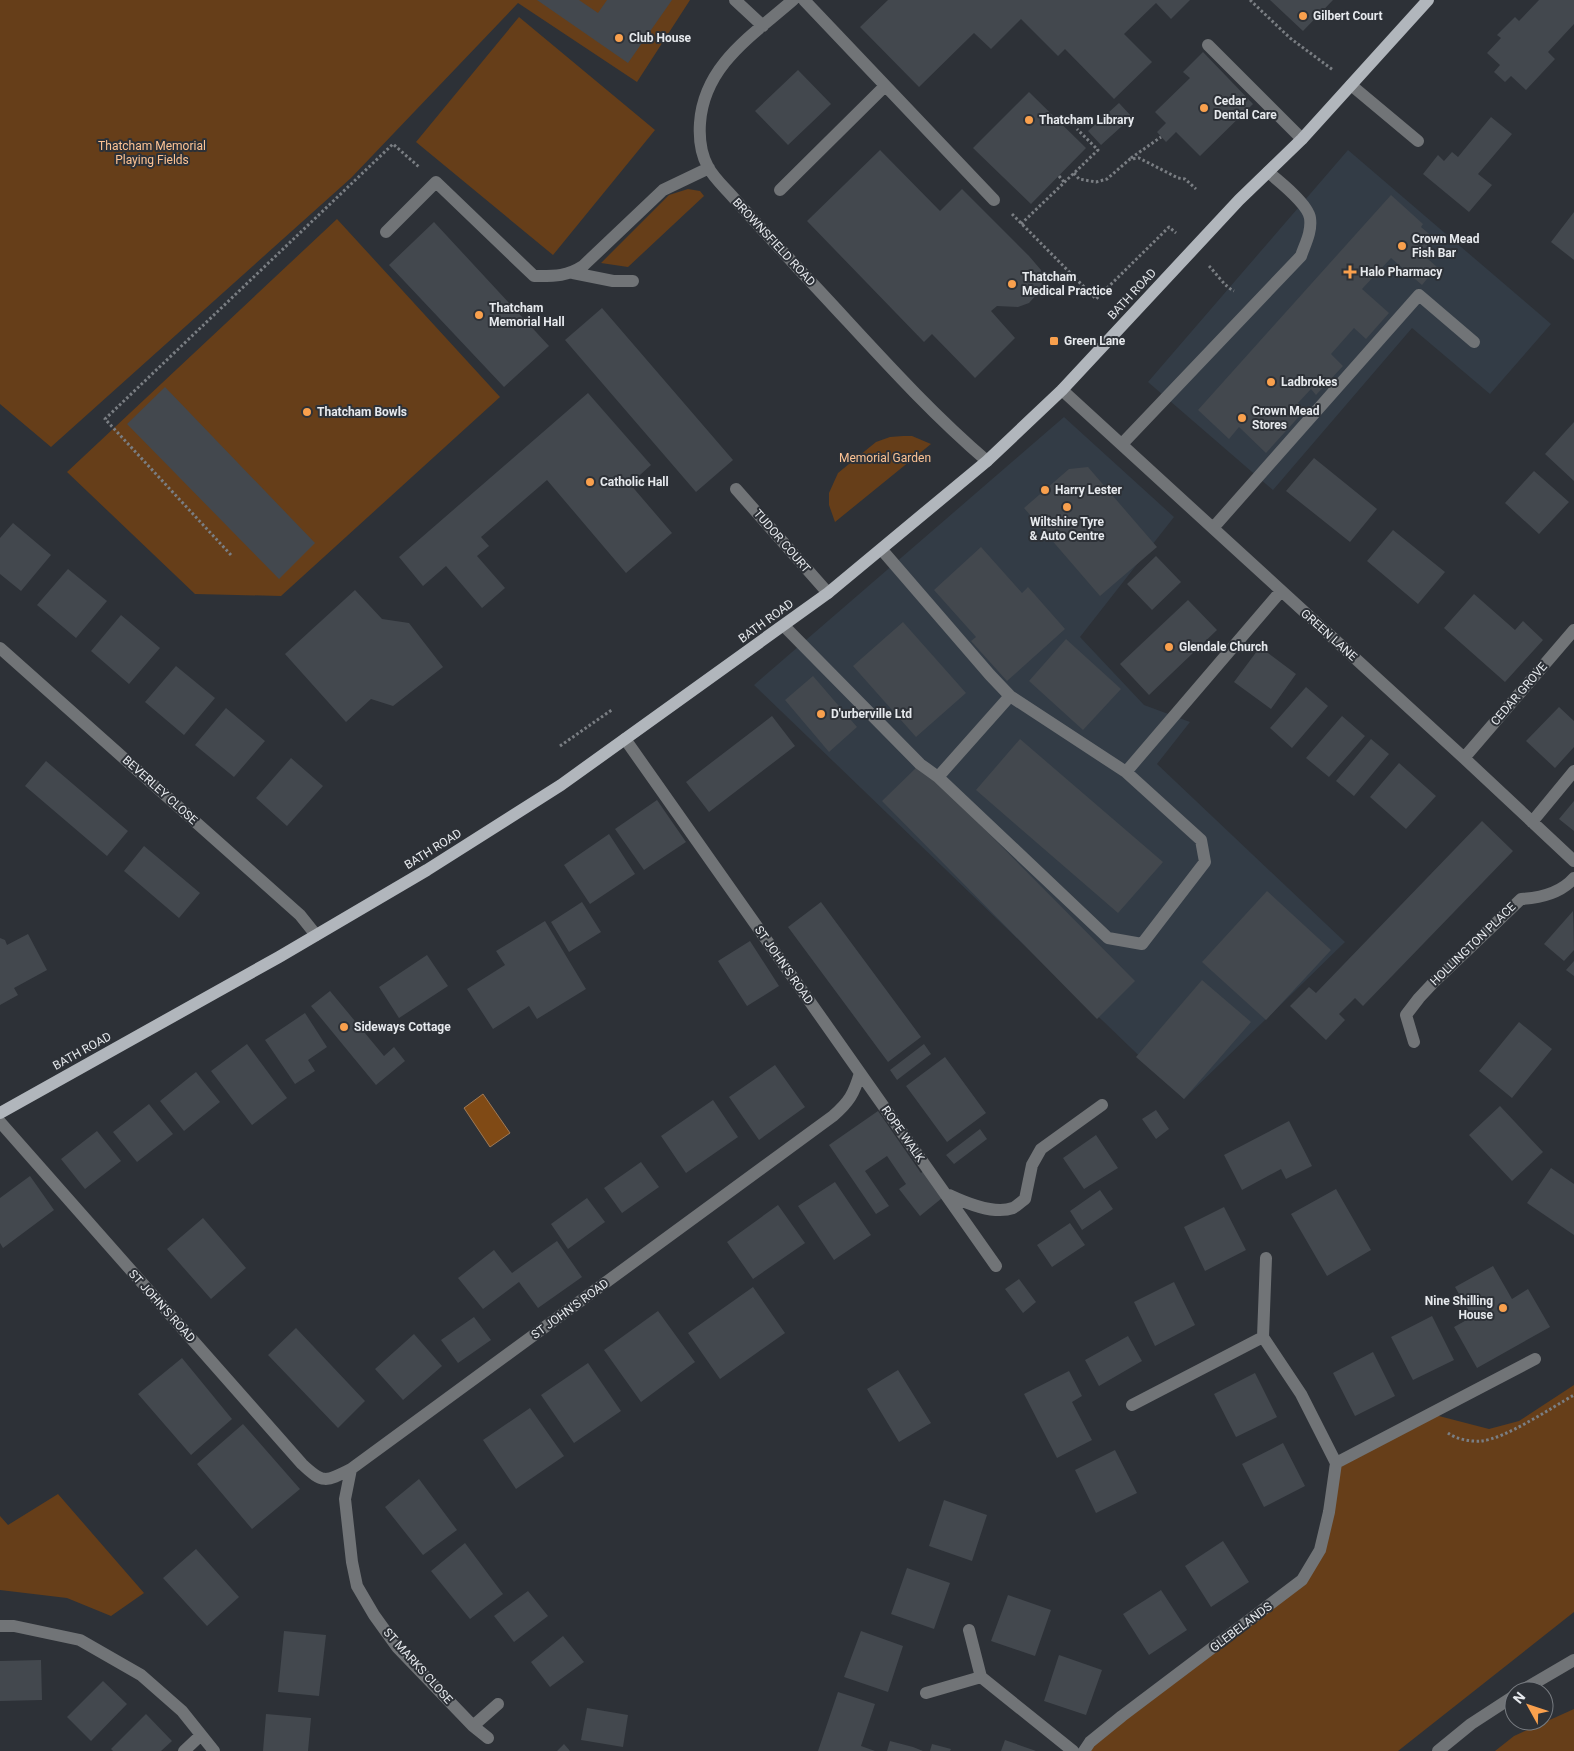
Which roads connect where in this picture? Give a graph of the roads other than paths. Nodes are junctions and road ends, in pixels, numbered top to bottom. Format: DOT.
graph roads {
  1 [pos="735,0"];
  2 [pos="793,0"];
  3 [pos="804,0"];
  4 [pos="1428,0"];
  5 [pos="763,26"];
  6 [pos="1208,45"];
  7 [pos="1351,85"];
  8 [pos="885,86"];
  9 [pos="1302,139"];
  10 [pos="1418,141"];
  11 [pos="708,168"];
  12 [pos="1268,172"];
  13 [pos="780,190"];
  14 [pos="994,200"];
  15 [pos="386,232"];
  16 [pos="572,272"];
  17 [pos="632,281"];
  18 [pos="1474,342"];
  19 [pos="1062,390"];
  20 [pos="1122,444"];
  21 [pos="987,461"];
  22 [pos="736,489"];
  23 [pos="1213,528"];
  24 [pos="882,550"];
  25 [pos="1281,591"];
  26 [pos="828,593"];
  27 [pos="784,626"];
  28 [pos="1574,630"];
  29 [pos="0,648"];
  30 [pos="1010,696"];
  31 [pos="625,739"];
  32 [pos="1464,758"];
  33 [pos="1574,771"];
  34 [pos="1126,772"];
  35 [pos="938,777"];
  36 [pos="1532,822"];
  37 [pos="1574,861"];
  38 [pos="1574,878"];
  39 [pos="316,935"];
  40 [pos="1414,1042"];
  41 [pos="860,1073"];
  42 [pos="1102,1106"];
  43 [pos="0,1113"];
  44 [pos="0,1122"];
  45 [pos="947,1194"];
  46 [pos="1266,1258"];
  47 [pos="996,1266"];
  48 [pos="1263,1337"];
  49 [pos="1534,1359"];
  50 [pos="1132,1405"];
  51 [pos="1336,1463"];
  52 [pos="351,1469"];
  53 [pos="0,1626"];
  54 [pos="968,1630"];
  55 [pos="1574,1660"];
  56 [pos="981,1677"];
  57 [pos="1538,1681"];
  58 [pos="926,1693"];
  59 [pos="1504,1702"];
  60 [pos="498,1704"];
  61 [pos="473,1726"];
  62 [pos="201,1735"];
  63 [pos="488,1738"];
  64 [pos="184,1751"];
  65 [pos="214,1751"];
  66 [pos="1073,1751"];
  67 [pos="1084,1751"];
  68 [pos="1438,1751"];
  1 -- 5 [label="street"];
  2 -- 5 [label="street, BROWNSFIELD ROAD"];
  3 -- 8 [label="street"];
  4 -- 7 [label="main road, BATH ROAD"];
  5 -- 11 [label="street, BROWNSFIELD ROAD"];
  6 -- 9 [label="street"];
  7 -- 9 [label="main road, BATH ROAD"];
  7 -- 10 [label="street"];
  8 -- 13 [label="street"];
  8 -- 14 [label="street"];
  9 -- 12 [label="main road, BATH ROAD"];
  11 -- 16 [label="street"];
  11 -- 21 [label="street, BROWNSFIELD ROAD"];
  12 -- 19 [label="main road, BATH ROAD"];
  12 -- 20 [label="street"];
  15 -- 16 [label="street"];
  16 -- 17 [label="street"];
  18 -- 23 [label="street"];
  19 -- 20 [label="street, GREEN LANE"];
  19 -- 21 [label="main road, BATH ROAD"];
  20 -- 23 [label="street, GREEN LANE"];
  21 -- 24 [label="main road, BATH ROAD"];
  22 -- 26 [label="street, TUDOR COURT"];
  23 -- 25 [label="street, GREEN LANE"];
  24 -- 26 [label="main road, BATH ROAD"];
  24 -- 30 [label="street"];
  25 -- 32 [label="street, GREEN LANE"];
  25 -- 34 [label="street"];
  26 -- 27 [label="main road, BATH ROAD"];
  27 -- 31 [label="main road, BATH ROAD"];
  27 -- 35 [label="street"];
  28 -- 32 [label="street, CEDAR GROVE"];
  29 -- 39 [label="street, BEVERLEY CLOSE"];
  30 -- 34 [label="street"];
  30 -- 35 [label="street"];
  31 -- 39 [label="main road, BATH ROAD"];
  31 -- 41 [label="street, ST JOHN'S ROAD"];
  32 -- 36 [label="street, GREEN LANE"];
  33 -- 36 [label="street"];
  34 -- 35 [label="street"];
  36 -- 37 [label="street, GREEN LANE"];
  38 -- 40 [label="street, HOLLINGTON PLACE"];
  39 -- 43 [label="main road, BATH ROAD"];
  41 -- 45 [label="street, ROPE WALK"];
  41 -- 52 [label="street, ST JOHN'S ROAD"];
  42 -- 45 [label="street, ROPE WALK"];
  44 -- 52 [label="street, ST JOHN'S ROAD"];
  45 -- 47 [label="street, ROPE WALK"];
  46 -- 48 [label="street"];
  48 -- 50 [label="street"];
  48 -- 51 [label="street"];
  49 -- 51 [label="street"];
  51 -- 67 [label="street, GLEBELANDS"];
  52 -- 61 [label="street, ST MARKS CLOSE"];
  53 -- 62 [label="street"];
  54 -- 56 [label="street"];
  55 -- 57 [label="street"];
  56 -- 58 [label="street"];
  56 -- 66 [label="street"];
  59 -- 68 [label="street"];
  60 -- 61 [label="street"];
  61 -- 63 [label="street, ST MARKS CLOSE"];
  62 -- 64 [label="street"];
  62 -- 65 [label="street"];
}
